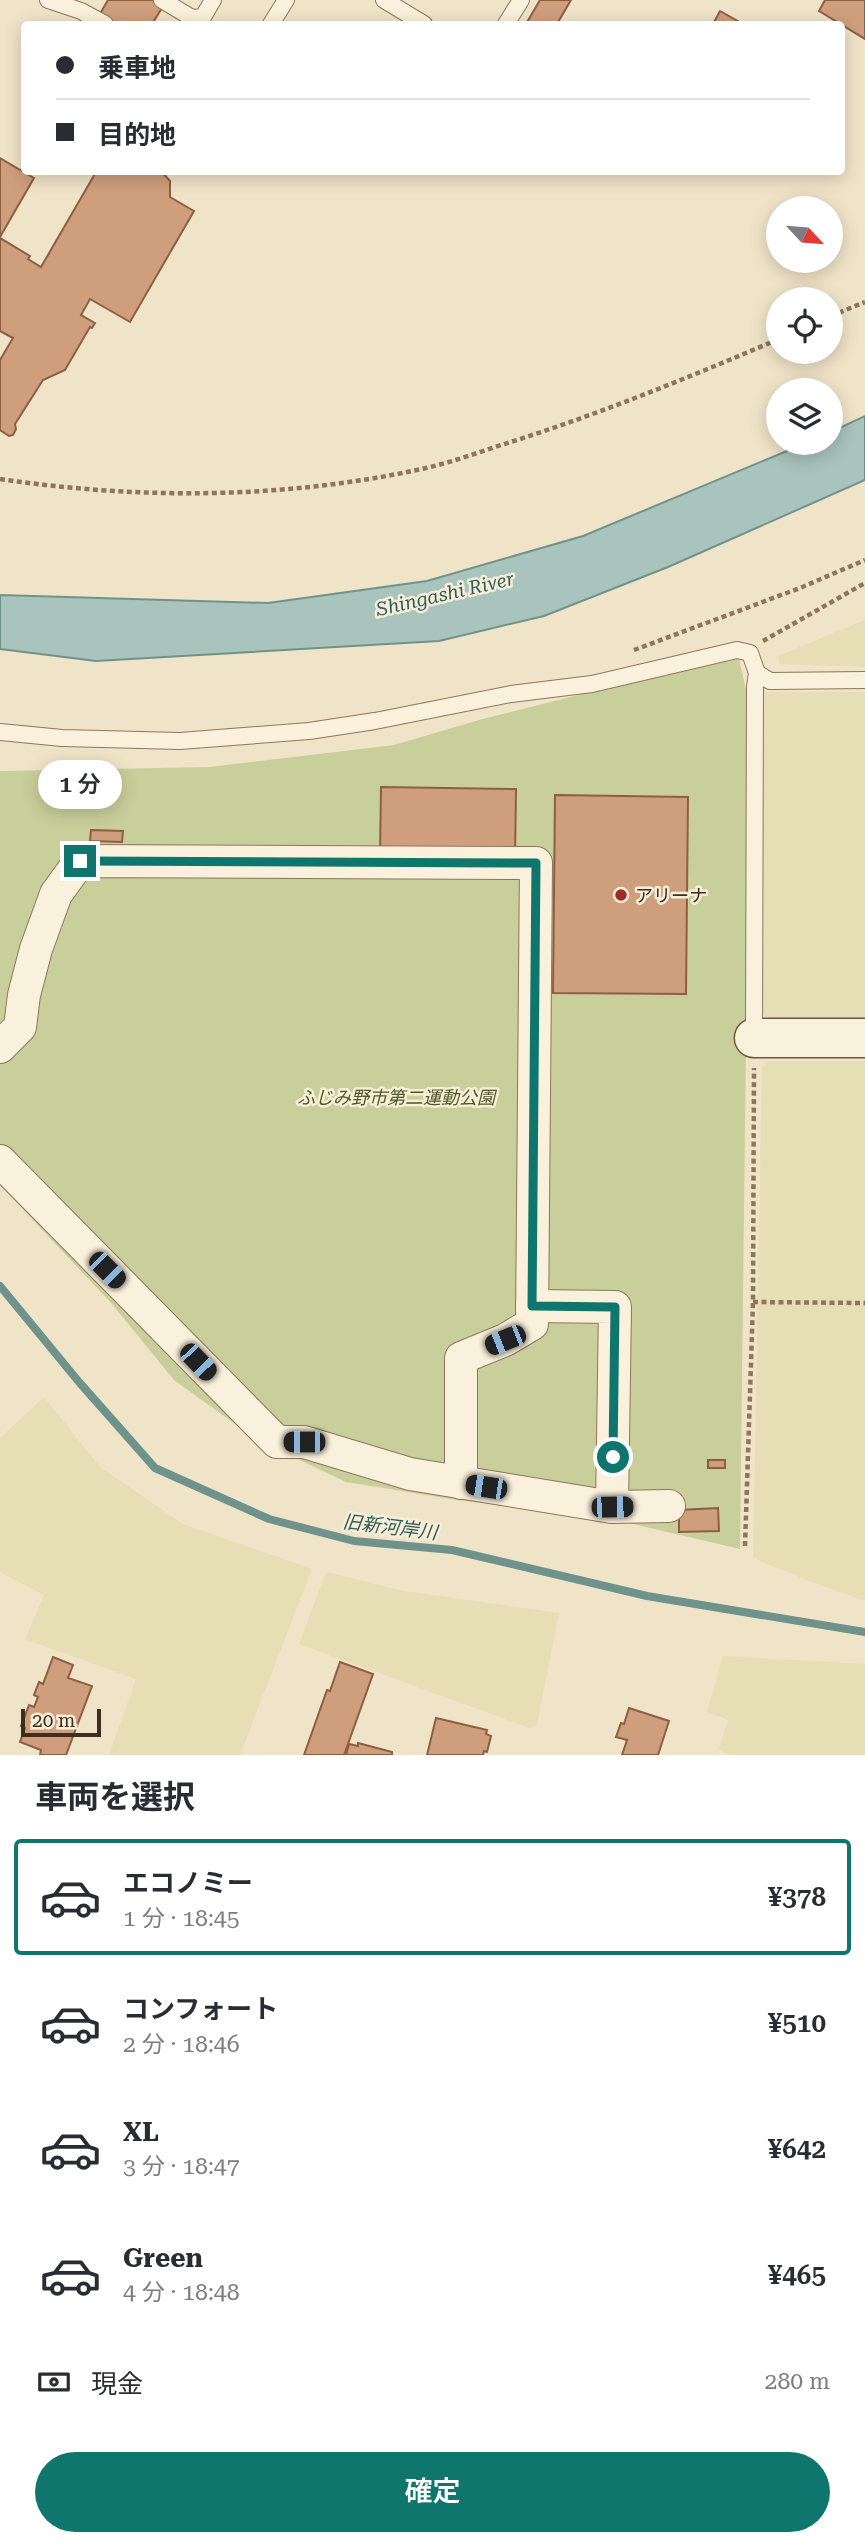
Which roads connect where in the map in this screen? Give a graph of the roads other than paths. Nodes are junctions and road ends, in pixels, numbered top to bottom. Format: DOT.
graph roads {
  1 [pos="48,0"];
  2 [pos="162,0"];
  3 [pos="213,0"];
  4 [pos="286,0"];
  5 [pos="384,0"];
  6 [pos="521,0"];
  7 [pos="99,21"];
  8 [pos="273,21"];
  9 [pos="419,21"];
  10 [pos="508,21"];
  11 [pos="757,673"];
  12 [pos="865,680"];
  13 [pos="0,732"];
  14 [pos="754,1038"];
  15 [pos="865,1038"];
  16 [pos="0,1047"];
  17 [pos="0,1161"];
  18 [pos="532,1306"];
  19 [pos="461,1483"];
  20 [pos="669,1506"];
  21 [pos="612,1507"];
  1 -- 7 [label="lane"];
  2 -- 3 [label="lane"];
  4 -- 8 [label="lane"];
  5 -- 9 [label="lane"];
  6 -- 10 [label="lane"];
  11 -- 12 [label="lane"];
  11 -- 13 [label="lane"];
  11 -- 14 [label="lane"];
  14 -- 15 [label="street"];
  16 -- 18 [label="street"];
  17 -- 19 [label="street"];
  18 -- 19 [label="street"];
  18 -- 21 [label="street"];
  19 -- 21 [label="street"];
  20 -- 21 [label="street"];
}
